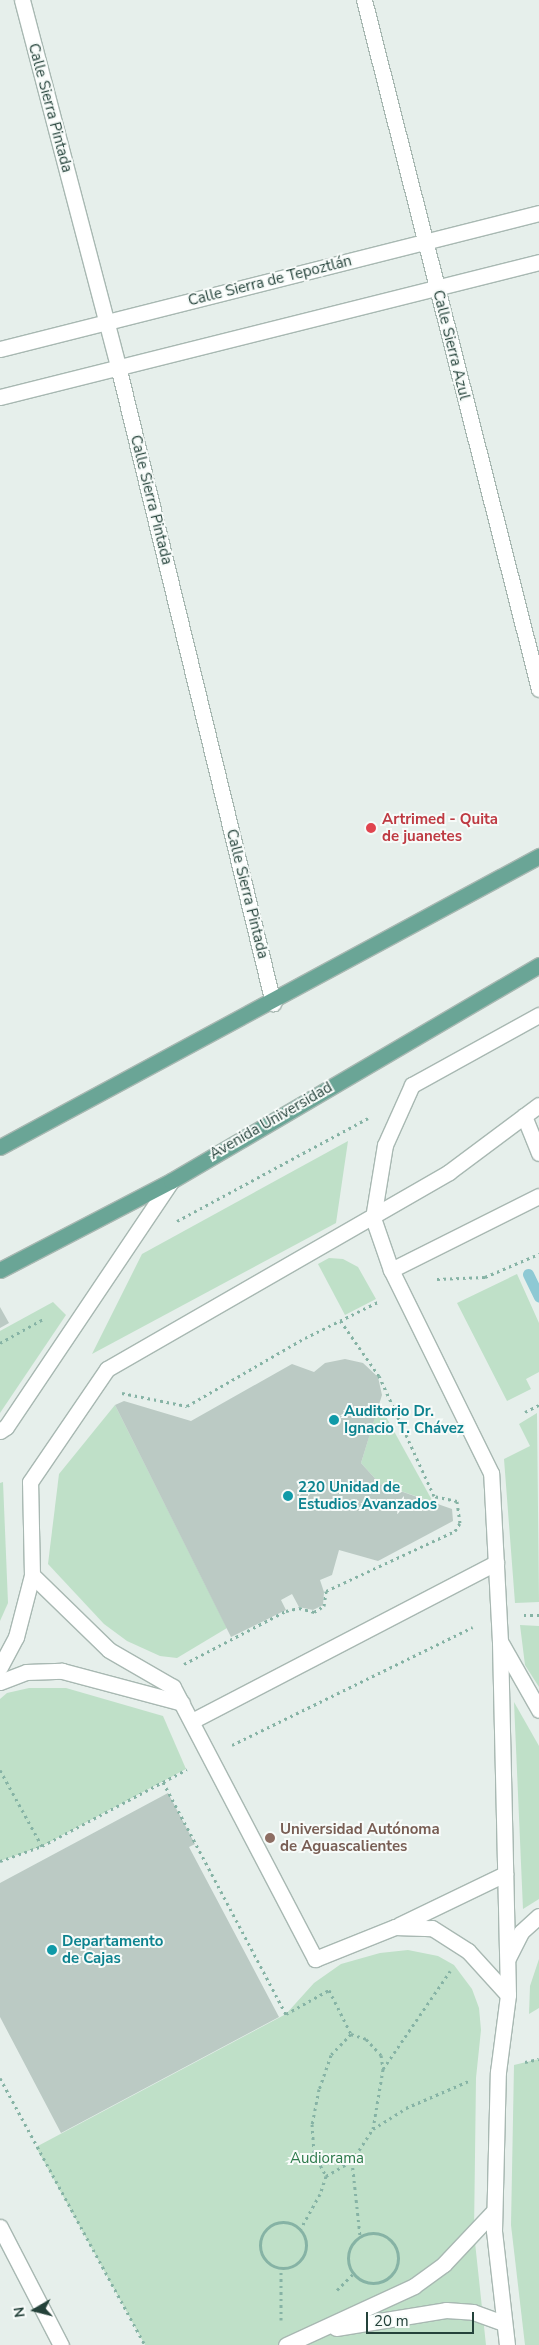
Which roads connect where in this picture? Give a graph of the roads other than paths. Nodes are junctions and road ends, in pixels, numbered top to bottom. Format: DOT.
graph roads {
  1 [pos="22,0"];
  2 [pos="364,0"];
  3 [pos="539,212"];
  4 [pos="426,242"];
  5 [pos="539,262"];
  6 [pos="437,288"];
  7 [pos="106,321"];
  8 [pos="0,349"];
  9 [pos="118,366"];
  10 [pos="0,397"];
  11 [pos="539,689"];
  12 [pos="539,856"];
  13 [pos="539,965"];
  14 [pos="273,1002"];
  15 [pos="539,1015"];
  16 [pos="539,1105"];
  17 [pos="524,1116"];
  18 [pos="0,1147"];
  19 [pos="539,1152"];
  20 [pos="171,1181"];
  21 [pos="539,1196"];
  22 [pos="373,1218"];
  23 [pos="0,1270"];
  24 [pos="391,1270"];
  25 [pos="0,1431"];
  26 [pos="496,1563"];
  27 [pos="32,1575"];
  28 [pos="500,1642"];
  29 [pos="0,1667"];
  30 [pos="0,1682"];
  31 [pos="182,1703"];
  32 [pos="539,1710"];
  33 [pos="192,1721"];
  34 [pos="505,1874"];
  35 [pos="539,1916"];
  36 [pos="395,1927"];
  37 [pos="507,1962"];
  38 [pos="508,1995"];
  39 [pos="494,2211"];
  40 [pos="0,2227"];
  41 [pos="504,2323"];
  42 [pos="308,2332"];
  43 [pos="61,2345"];
  44 [pos="286,2345"];
  45 [pos="506,2345"];
  1 -- 7 [label="street, Calle Sierra Pintada"];
  2 -- 4 [label="street, Calle Sierra Azul"];
  3 -- 4 [label="street, Calle Sierra de Tepoztlán"];
  4 -- 6 [label="street, Calle Sierra Azul"];
  4 -- 7 [label="street, Calle Sierra de Tepoztlán"];
  5 -- 6 [label="street"];
  6 -- 9 [label="street"];
  6 -- 11 [label="street, Calle Sierra Azul"];
  7 -- 8 [label="street, Calle Sierra de Tepoztlán"];
  7 -- 9 [label="street, Calle Sierra Pintada"];
  9 -- 10 [label="street"];
  9 -- 14 [label="street, Calle Sierra Pintada"];
  12 -- 14 [label="main road"];
  13 -- 20 [label="main road, Avenida Universidad"];
  14 -- 18 [label="main road"];
  15 -- 22 [label="street"];
  16 -- 17 [label="street"];
  17 -- 19 [label="street"];
  17 -- 22 [label="street"];
  20 -- 23 [label="main road, Avenida Universidad"];
  20 -- 25 [label="street"];
  21 -- 24 [label="street"];
  22 -- 24 [label="street"];
  22 -- 27 [label="street"];
  24 -- 26 [label="street"];
  26 -- 28 [label="street"];
  26 -- 33 [label="street"];
  27 -- 29 [label="street"];
  27 -- 31 [label="street"];
  28 -- 32 [label="street"];
  28 -- 34 [label="street"];
  30 -- 31 [label="street"];
  31 -- 33 [label="street"];
  33 -- 36 [label="street"];
  34 -- 36 [label="street"];
  34 -- 37 [label="street"];
  35 -- 37 [label="street"];
  36 -- 38 [label="street"];
  37 -- 38 [label="street"];
  38 -- 39 [label="street"];
  39 -- 41 [label="street"];
  39 -- 42 [label="street"];
  40 -- 43 [label="street"];
  41 -- 42 [label="street"];
  41 -- 45 [label="street"];
  42 -- 44 [label="street"];
}
